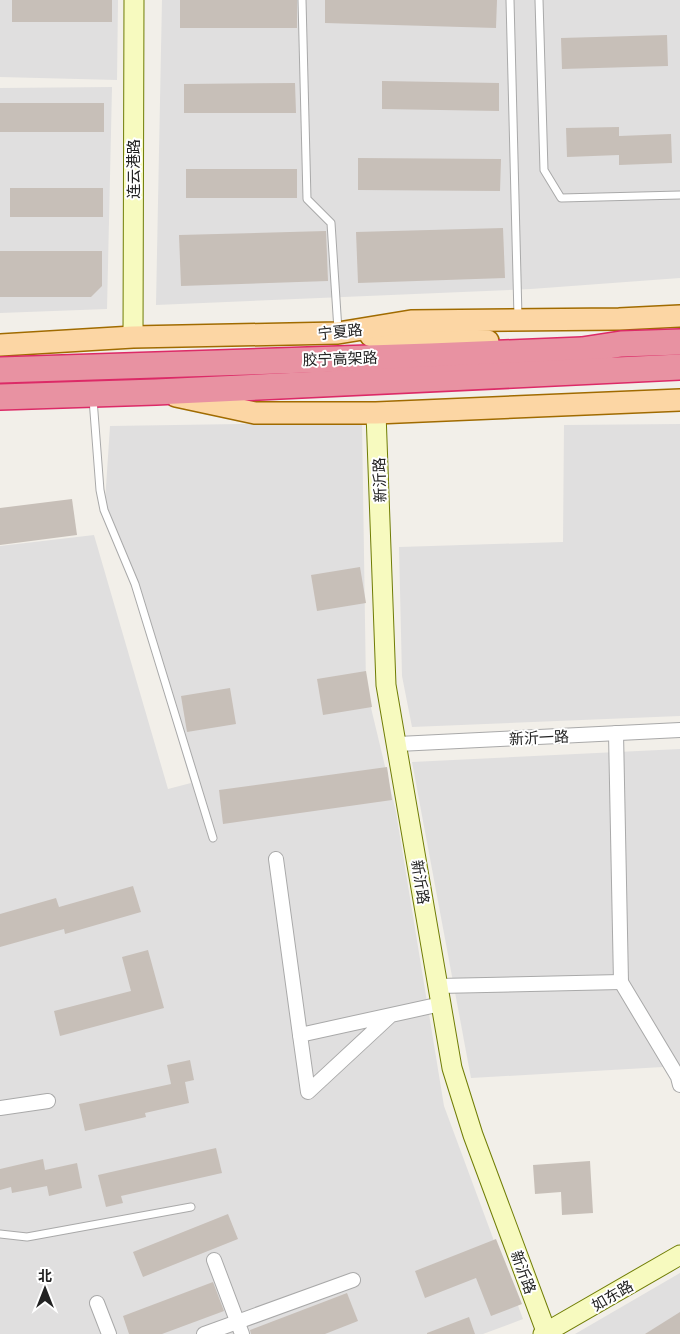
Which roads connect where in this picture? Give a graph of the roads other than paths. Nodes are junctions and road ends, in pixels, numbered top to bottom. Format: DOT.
graph roads {
  1 [pos="134,0"];
  2 [pos="302,0"];
  3 [pos="510,0"];
  4 [pos="539,0"];
  5 [pos="680,195"];
  6 [pos="680,316"];
  7 [pos="518,320"];
  8 [pos="338,333"];
  9 [pos="133,338"];
  10 [pos="488,341"];
  11 [pos="680,342"];
  12 [pos="621,344"];
  13 [pos="0,345"];
  14 [pos="680,368"];
  15 [pos="0,370"];
  16 [pos="156,392"];
  17 [pos="92,394"];
  18 [pos="0,397"];
  19 [pos="680,400"];
  20 [pos="376,414"];
  21 [pos="680,730"];
  22 [pos="616,733"];
  23 [pos="398,744"];
  24 [pos="213,838"];
  25 [pos="276,859"];
  26 [pos="622,982"];
  27 [pos="438,986"];
  28 [pos="441,1004"];
  29 [pos="391,1016"];
  30 [pos="300,1035"];
  31 [pos="680,1085"];
  32 [pos="48,1101"];
  33 [pos="0,1108"];
  34 [pos="191,1207"];
  35 [pos="0,1234"];
  36 [pos="680,1255"];
  37 [pos="214,1260"];
  38 [pos="353,1280"];
  39 [pos="97,1303"];
  40 [pos="240,1328"];
  41 [pos="109,1334"];
  42 [pos="204,1334"];
  43 [pos="546,1334"];
  1 -- 9 [label="street, 连云港路"];
  2 -- 8 [label="lane"];
  3 -- 7 [label="lane"];
  4 -- 5 [label="lane"];
  6 -- 7 [label="main road, 宁夏路"];
  7 -- 8 [label="main road, 宁夏路"];
  8 -- 9 [label="main road, 宁夏路"];
  8 -- 10 [label="main road"];
  9 -- 13 [label="main road, 宁夏路"];
  10 -- 12 [label="highway"];
  11 -- 12 [label="highway, 胶宁高架路"];
  12 -- 15 [label="highway, 胶宁高架路"];
  14 -- 16 [label="highway, 胶宁高架路"];
  16 -- 17 [label="highway, 胶宁高架路"];
  16 -- 20 [label="main road"];
  17 -- 18 [label="highway, 胶宁高架路"];
  17 -- 24 [label="lane"];
  19 -- 20 [label="main road"];
  20 -- 23 [label="street, 新沂路"];
  21 -- 22 [label="street, 新沂一路"];
  22 -- 23 [label="street, 新沂一路"];
  22 -- 26 [label="street"];
  23 -- 27 [label="street, 新沂路"];
  25 -- 30 [label="street"];
  26 -- 27 [label="street"];
  26 -- 31 [label="street"];
  27 -- 28 [label="street, 新沂路"];
  28 -- 29 [label="street"];
  28 -- 43 [label="street, 新沂路"];
  29 -- 30 [label="street"];
  29 -- 30 [label="street"];
  32 -- 33 [label="street"];
  34 -- 35 [label="lane"];
  36 -- 43 [label="street, 如东路"];
  37 -- 40 [label="street"];
  38 -- 40 [label="street"];
  39 -- 41 [label="street"];
  40 -- 42 [label="street"];
}
